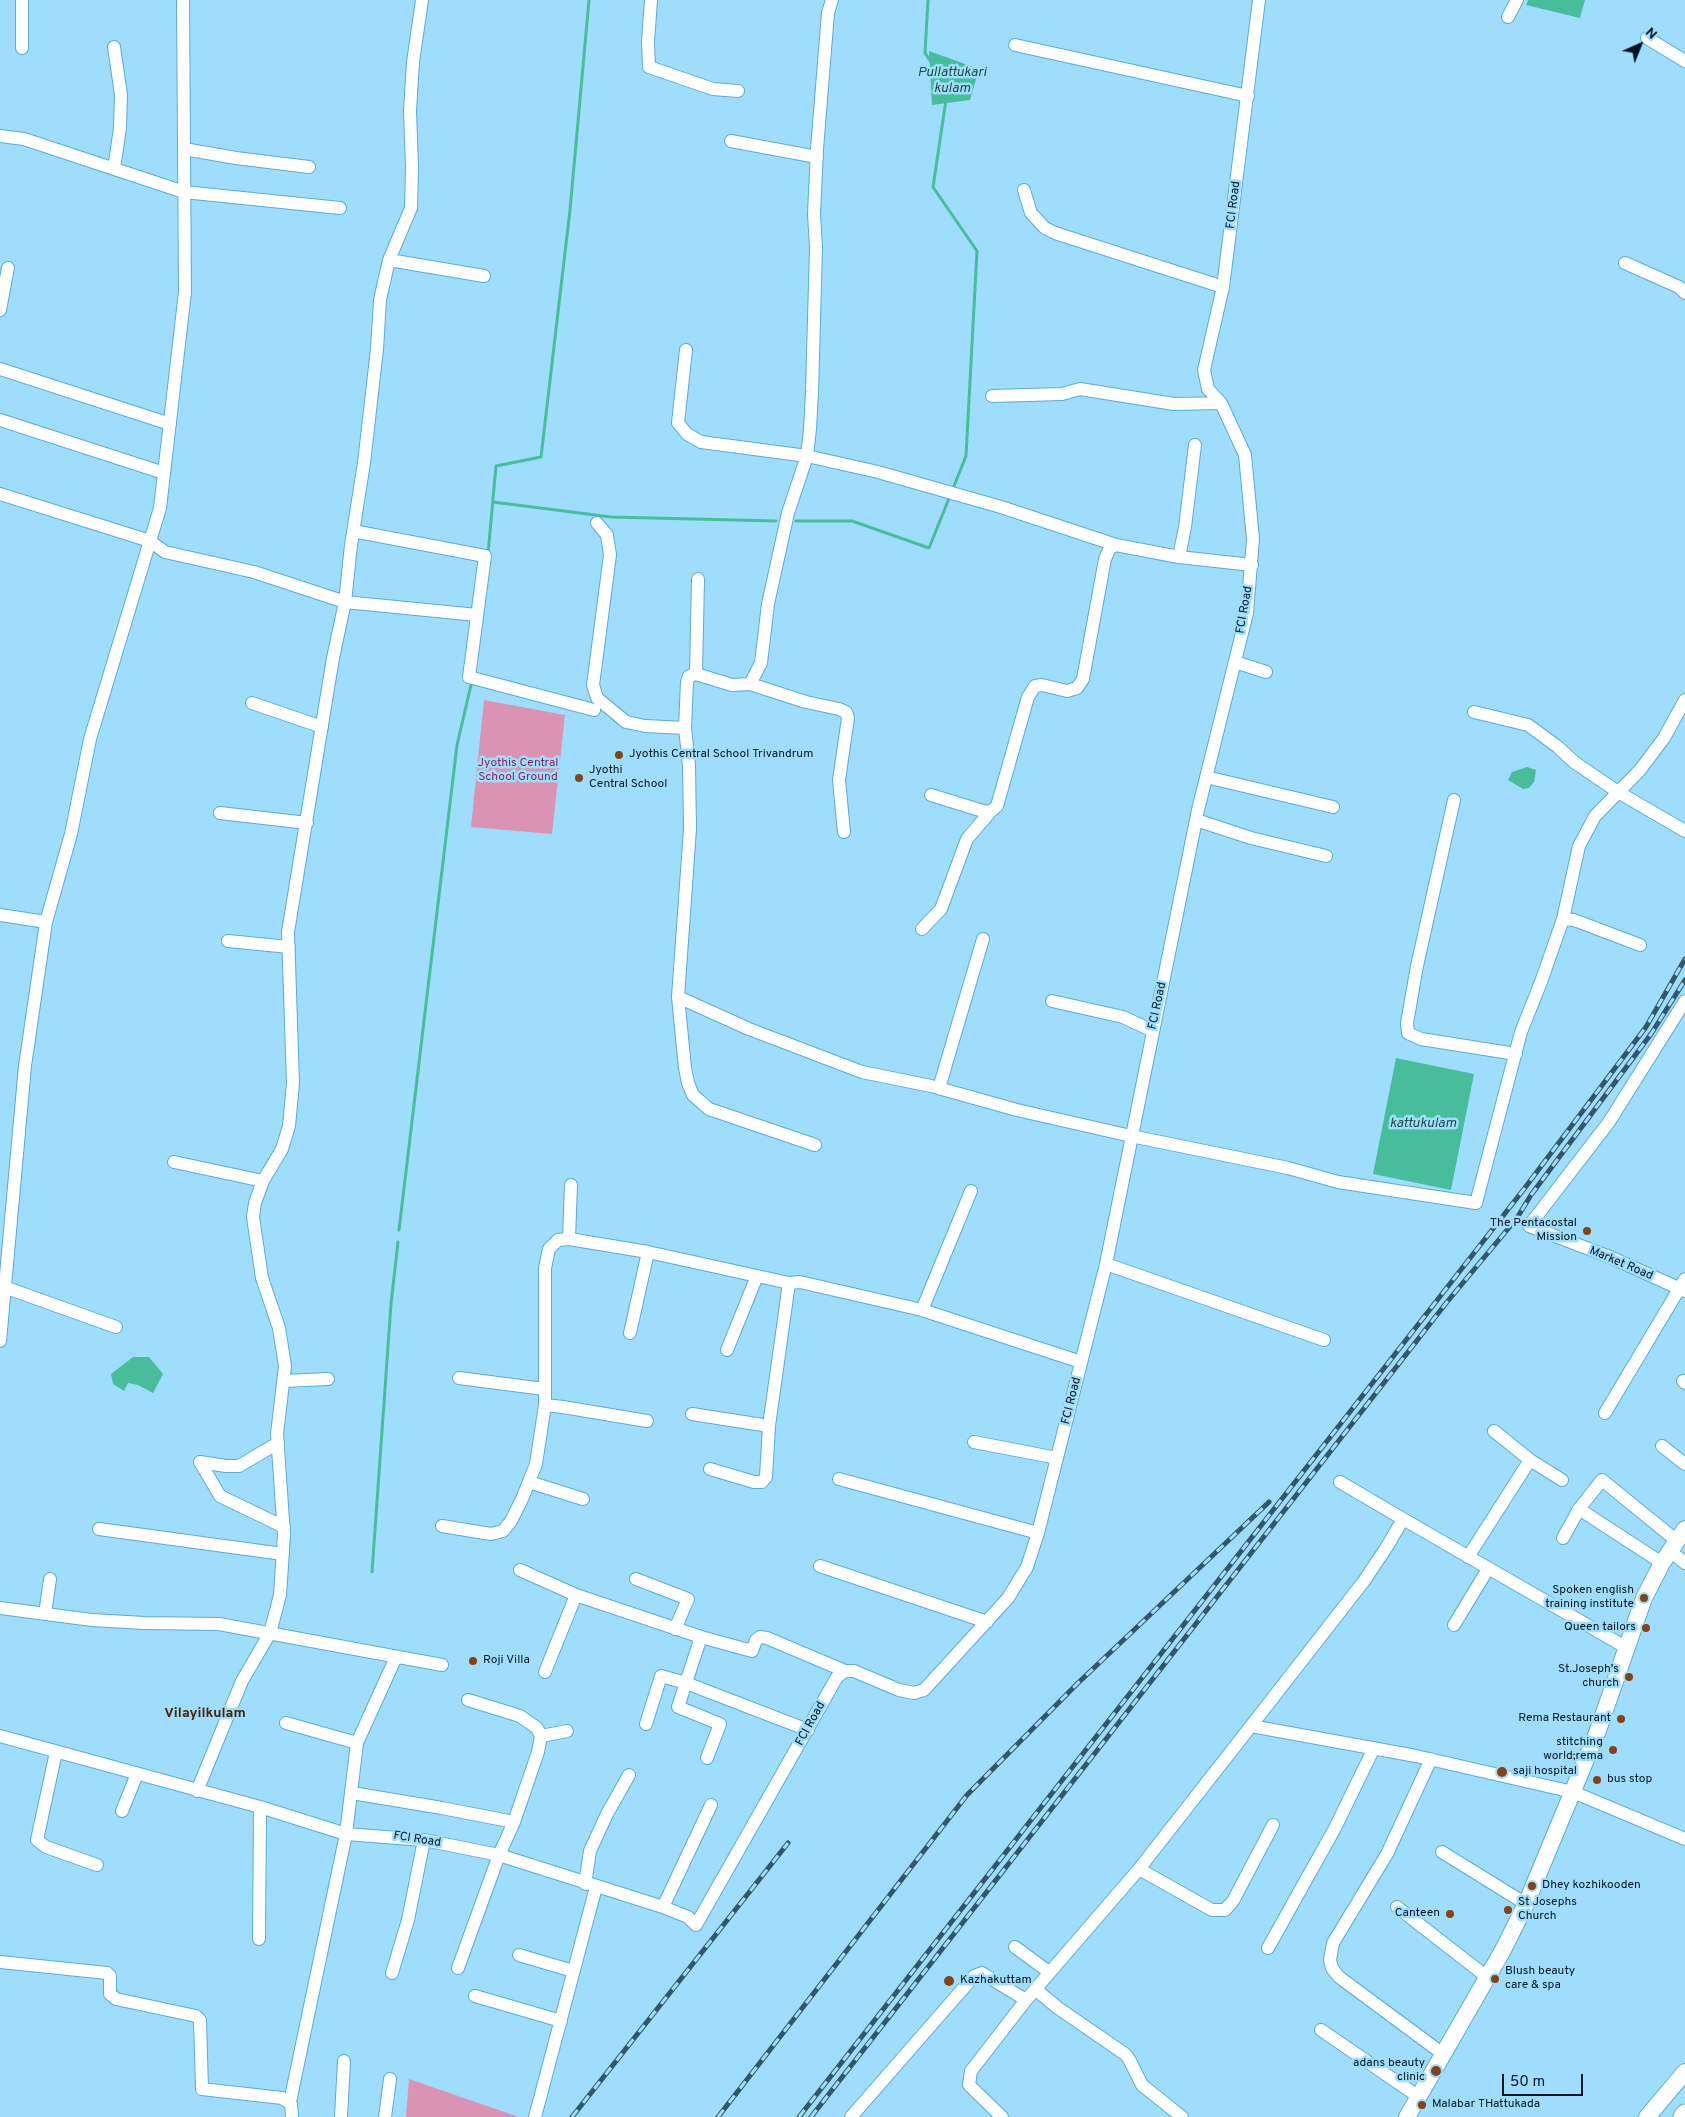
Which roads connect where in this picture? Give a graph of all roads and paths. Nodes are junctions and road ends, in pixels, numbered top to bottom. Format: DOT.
graph roads {
  1 [pos="22,0"];
  2 [pos="183,0"];
  3 [pos="422,0"];
  4 [pos="651,0"];
  5 [pos="832,0"];
  6 [pos="1259,0"];
  7 [pos="1517,0"];
  8 [pos="1508,17"];
  9 [pos="1647,38"];
  10 [pos="1015,45"];
  11 [pos="114,47"];
  12 [pos="22,48"];
  13 [pos="1685,61"];
  14 [pos="738,91"];
  15 [pos="1248,96"];
  16 [pos="0,136"];
  17 [pos="731,141"];
  18 [pos="184,149"];
  19 [pos="816,157"];
  20 [pos="309,167"];
  21 [pos="114,169"];
  22 [pos="1024,190"];
  23 [pos="184,192"];
  24 [pos="340,208"];
  25 [pos="389,260"];
  26 [pos="1625,262"];
  27 [pos="8,268"];
  28 [pos="484,276"];
  29 [pos="1223,288"];
  30 [pos="1685,293"];
  31 [pos="0,310"];
  32 [pos="686,350"];
  33 [pos="0,369"];
  34 [pos="992,396"];
  35 [pos="1221,403"];
  36 [pos="0,420"];
  37 [pos="170,424"];
  38 [pos="1195,445"];
  39 [pos="807,456"];
  40 [pos="164,473"];
  41 [pos="0,494"];
  42 [pos="597,523"];
  43 [pos="353,532"];
  44 [pos="150,541"];
  45 [pos="1116,545"];
  46 [pos="1179,557"];
  47 [pos="1252,565"];
  48 [pos="698,579"];
  49 [pos="345,602"];
  50 [pos="477,615"];
  51 [pos="1235,662"];
  52 [pos="1266,672"];
  53 [pos="696,674"];
  54 [pos="750,684"];
  55 [pos="1685,700"];
  56 [pos="252,703"];
  57 [pos="594,710"];
  58 [pos="1474,712"];
  59 [pos="322,727"];
  60 [pos="685,728"];
  61 [pos="1206,777"];
  62 [pos="1618,792"];
  63 [pos="931,795"];
  64 [pos="1454,800"];
  65 [pos="1334,807"];
  66 [pos="990,812"];
  67 [pos="220,813"];
  68 [pos="1196,820"];
  69 [pos="307,824"];
  70 [pos="1685,831"];
  71 [pos="844,832"];
  72 [pos="1326,856"];
  73 [pos="0,915"];
  74 [pos="1562,919"];
  75 [pos="46,922"];
  76 [pos="922,929"];
  77 [pos="983,939"];
  78 [pos="228,941"];
  79 [pos="1640,945"];
  80 [pos="289,947"];
  81 [pos="678,997"];
  82 [pos="1052,1001"];
  83 [pos="1685,1001"];
  84 [pos="1153,1031"];
  85 [pos="1516,1054"];
  86 [pos="939,1088"];
  87 [pos="1131,1136"];
  88 [pos="815,1145"];
  89 [pos="174,1162"];
  90 [pos="263,1181"];
  91 [pos="571,1185"];
  92 [pos="971,1191"];
  93 [pos="569,1239"];
  94 [pos="648,1252"];
  95 [pos="1106,1264"];
  96 [pos="757,1276"];
  97 [pos="789,1283"];
  98 [pos="1683,1286"];
  99 [pos="4,1287"];
  100 [pos="922,1310"];
  101 [pos="116,1327"];
  102 [pos="630,1333"];
  103 [pos="1324,1340"];
  104 [pos="0,1341"];
  105 [pos="727,1350"];
  106 [pos="1081,1362"];
  107 [pos="459,1378"];
  108 [pos="328,1379"];
  109 [pos="284,1382"];
  110 [pos="544,1389"];
  111 [pos="545,1405"];
  112 [pos="1605,1413"];
  113 [pos="692,1414"];
  114 [pos="647,1421"];
  115 [pos="769,1426"];
  116 [pos="1494,1431"];
  117 [pos="974,1442"];
  118 [pos="278,1443"];
  119 [pos="1662,1446"];
  120 [pos="1057,1458"];
  121 [pos="1530,1460"];
  122 [pos="1685,1464"];
  123 [pos="710,1470"];
  124 [pos="839,1479"];
  125 [pos="1562,1480"];
  126 [pos="529,1482"];
  127 [pos="1340,1482"];
  128 [pos="583,1499"];
  129 [pos="1579,1509"];
  130 [pos="1403,1519"];
  131 [pos="442,1526"];
  132 [pos="284,1527"];
  133 [pos="99,1528"];
  134 [pos="1038,1533"];
  135 [pos="1563,1538"];
  136 [pos="1673,1546"];
  137 [pos="283,1554"];
  138 [pos="1468,1557"];
  139 [pos="1685,1563"];
  140 [pos="820,1566"];
  141 [pos="1488,1569"];
  142 [pos="520,1570"];
  143 [pos="50,1579"];
  144 [pos="636,1579"];
  145 [pos="576,1595"];
  146 [pos="0,1608"];
  147 [pos="45,1614"];
  148 [pos="987,1622"];
  149 [pos="1454,1625"];
  150 [pos="675,1629"];
  151 [pos="270,1633"];
  152 [pos="701,1637"];
  153 [pos="1627,1648"];
  154 [pos="396,1657"];
  155 [pos="442,1665"];
  156 [pos="844,1671"];
  157 [pos="545,1672"];
  158 [pos="686,1683"];
  159 [pos="468,1700"];
  160 [pos="286,1723"];
  161 [pos="646,1724"];
  162 [pos="1251,1726"];
  163 [pos="808,1730"];
  164 [pos="567,1731"];
  165 [pos="0,1736"];
  166 [pos="542,1736"];
  167 [pos="356,1744"];
  168 [pos="1374,1748"];
  169 [pos="56,1752"];
  170 [pos="707,1758"];
  171 [pos="1431,1759"];
  172 [pos="137,1774"];
  173 [pos="629,1775"];
  174 [pos="198,1791"];
  175 [pos="1573,1792"];
  176 [pos="352,1793"];
  177 [pos="711,1805"];
  178 [pos="260,1808"];
  179 [pos="122,1811"];
  180 [pos="514,1822"];
  181 [pos="1273,1825"];
  182 [pos="346,1834"];
  183 [pos="1685,1839"];
  184 [pos="424,1840"];
  185 [pos="1442,1852"];
  186 [pos="499,1855"];
  187 [pos="96,1865"];
  188 [pos="1139,1869"];
  189 [pos="590,1886"];
  190 [pos="1526,1904"];
  191 [pos="663,1907"];
  192 [pos="1397,1907"];
  193 [pos="259,1939"];
  194 [pos="1015,1948"];
  195 [pos="1268,1948"];
  196 [pos="519,1955"];
  197 [pos="0,1962"];
  198 [pos="458,1968"];
  199 [pos="573,1971"];
  200 [pos="1049,1972"];
  201 [pos="392,1973"];
  202 [pos="1487,1977"];
  203 [pos="1035,1989"];
  204 [pos="475,1996"];
  205 [pos="1026,2000"];
  206 [pos="561,2021"];
  207 [pos="1321,2030"];
  208 [pos="1442,2054"];
  209 [pos="344,2061"];
  210 [pos="1685,2072"];
  211 [pos="390,2079"];
  212 [pos="1685,2082"];
  213 [pos="1419,2097"];
  214 [pos="290,2102"];
  215 [pos="292,2117"];
  216 [pos="341,2117"];
  217 [pos="384,2117"];
  218 [pos="535,2117"];
  219 [pos="851,2117"];
  220 [pos="1002,2117"];
  221 [pos="1182,2117"];
  222 [pos="1407,2117"];
  223 [pos="1647,2117"];
  224 [pos="1657,2117"];
  1 -- 12 [label="street"];
  2 -- 18 [label="street"];
  3 -- 25 [label="street"];
  4 -- 14 [label="street"];
  5 -- 19 [label="street"];
  6 -- 15 [label="street, FCI Road"];
  7 -- 8 [label="street"];
  9 -- 13 [label="street"];
  10 -- 15 [label="street"];
  11 -- 21 [label="street"];
  15 -- 29 [label="street, FCI Road"];
  16 -- 21 [label="street"];
  17 -- 19 [label="street"];
  18 -- 20 [label="street"];
  18 -- 23 [label="street"];
  19 -- 39 [label="street"];
  21 -- 23 [label="street"];
  22 -- 29 [label="street"];
  23 -- 24 [label="street"];
  23 -- 37 [label="street"];
  25 -- 28 [label="street"];
  25 -- 43 [label="street"];
  26 -- 30 [label="street"];
  27 -- 31 [label="street"];
  29 -- 35 [label="street, FCI Road"];
  32 -- 39 [label="street"];
  33 -- 37 [label="street"];
  34 -- 35 [label="street"];
  35 -- 47 [label="street, FCI Road"];
  36 -- 40 [label="street"];
  37 -- 40 [label="street"];
  38 -- 46 [label="street"];
  39 -- 45 [label="street"];
  39 -- 54 [label="street"];
  40 -- 44 [label="street"];
  41 -- 44 [label="street"];
  42 -- 60 [label="street"];
  43 -- 49 [label="street"];
  43 -- 50 [label="street"];
  44 -- 49 [label="street"];
  44 -- 75 [label="street"];
  45 -- 46 [label="street"];
  45 -- 66 [label="street"];
  46 -- 47 [label="street"];
  47 -- 51 [label="street, FCI Road"];
  48 -- 53 [label="street"];
  49 -- 50 [label="street"];
  49 -- 59 [label="street"];
  50 -- 57 [label="street"];
  51 -- 52 [label="street"];
  51 -- 61 [label="street, FCI Road"];
  53 -- 54 [label="street"];
  53 -- 60 [label="street"];
  54 -- 71 [label="street"];
  55 -- 62 [label="street"];
  56 -- 59 [label="street"];
  58 -- 62 [label="street"];
  59 -- 69 [label="street"];
  60 -- 81 [label="street"];
  61 -- 65 [label="street"];
  61 -- 68 [label="street, FCI Road"];
  62 -- 70 [label="street"];
  62 -- 74 [label="street"];
  63 -- 66 [label="street"];
  64 -- 85 [label="street"];
  66 -- 76 [label="street"];
  67 -- 69 [label="street"];
  68 -- 72 [label="street"];
  68 -- 84 [label="street, FCI Road"];
  69 -- 80 [label="street"];
  73 -- 75 [label="street"];
  74 -- 79 [label="street"];
  74 -- 85 [label="street"];
  75 -- 99 [label="street"];
  77 -- 86 [label="street"];
  78 -- 80 [label="street"];
  80 -- 90 [label="street"];
  81 -- 86 [label="street"];
  81 -- 88 [label="street"];
  82 -- 84 [label="street"];
  83 -- 98 [label="street, Market Road"];
  84 -- 87 [label="street, FCI Road"];
  85 -- 87 [label="street"];
  86 -- 87 [label="street"];
  87 -- 95 [label="street, FCI Road"];
  89 -- 90 [label="street"];
  90 -- 109 [label="street"];
  91 -- 93 [label="street"];
  92 -- 100 [label="street"];
  93 -- 94 [label="street"];
  93 -- 110 [label="street"];
  94 -- 96 [label="street"];
  94 -- 102 [label="street"];
  95 -- 103 [label="street"];
  95 -- 106 [label="street, FCI Road"];
  96 -- 97 [label="street"];
  96 -- 105 [label="street"];
  97 -- 100 [label="street"];
  97 -- 115 [label="street"];
  98 -- 112 [label="street"];
  99 -- 101 [label="street"];
  99 -- 104 [label="street"];
  100 -- 106 [label="street"];
  106 -- 120 [label="street, FCI Road"];
  107 -- 110 [label="street"];
  108 -- 109 [label="street"];
  109 -- 118 [label="street"];
  110 -- 111 [label="street"];
  111 -- 114 [label="street"];
  111 -- 126 [label="street"];
  113 -- 115 [label="street"];
  115 -- 123 [label="street"];
  116 -- 121 [label="street"];
  117 -- 120 [label="street"];
  118 -- 132 [label="street"];
  118 -- 132 [label="street"];
  119 -- 122 [label="street"];
  120 -- 134 [label="street, FCI Road"];
  121 -- 125 [label="street"];
  121 -- 138 [label="street"];
  124 -- 134 [label="street"];
  126 -- 128 [label="street"];
  126 -- 131 [label="street"];
  127 -- 130 [label="street"];
  129 -- 135 [label="street"];
  129 -- 136 [label="street"];
  129 -- 136 [label="street"];
  130 -- 138 [label="street"];
  130 -- 162 [label="street"];
  132 -- 137 [label="street"];
  133 -- 137 [label="street"];
  134 -- 148 [label="street, FCI Road"];
  136 -- 139 [label="street"];
  136 -- 153 [label="main road"];
  137 -- 151 [label="street"];
  138 -- 141 [label="street"];
  140 -- 148 [label="street"];
  141 -- 149 [label="street"];
  141 -- 153 [label="street"];
  142 -- 145 [label="street"];
  143 -- 147 [label="street"];
  144 -- 150 [label="street"];
  145 -- 150 [label="street"];
  145 -- 157 [label="street"];
  146 -- 147 [label="street"];
  147 -- 151 [label="street"];
  148 -- 156 [label="street, FCI Road"];
  150 -- 152 [label="street"];
  151 -- 154 [label="street"];
  151 -- 174 [label="street"];
  152 -- 156 [label="street"];
  152 -- 158 [label="street"];
  153 -- 175 [label="main road"];
  154 -- 155 [label="street"];
  154 -- 167 [label="street"];
  156 -- 163 [label="street, FCI Road"];
  158 -- 161 [label="street"];
  158 -- 163 [label="street"];
  158 -- 170 [label="street"];
  159 -- 166 [label="street"];
  160 -- 167 [label="street"];
  162 -- 168 [label="street"];
  162 -- 188 [label="street"];
  163 -- 191 [label="street, FCI Road"];
  164 -- 166 [label="street"];
  165 -- 169 [label="street, FCI Road"];
  166 -- 180 [label="street"];
  167 -- 176 [label="street"];
  168 -- 171 [label="street"];
  168 -- 195 [label="street"];
  169 -- 172 [label="street, FCI Road"];
  169 -- 187 [label="street"];
  171 -- 175 [label="street"];
  171 -- 208 [label="street"];
  172 -- 174 [label="street, FCI Road"];
  172 -- 179 [label="street"];
  173 -- 189 [label="street"];
  174 -- 178 [label="street, FCI Road"];
  175 -- 183 [label="street"];
  175 -- 190 [label="main road"];
  176 -- 180 [label="street"];
  176 -- 182 [label="street"];
  177 -- 191 [label="street"];
  178 -- 182 [label="street, FCI Road"];
  178 -- 193 [label="street"];
  180 -- 186 [label="street"];
  181 -- 188 [label="street"];
  182 -- 184 [label="street, FCI Road"];
  182 -- 214 [label="street"];
  184 -- 186 [label="street, FCI Road"];
  184 -- 201 [label="street"];
  185 -- 190 [label="street"];
  186 -- 189 [label="street, FCI Road"];
  186 -- 198 [label="street"];
  188 -- 200 [label="street"];
  189 -- 191 [label="street, FCI Road"];
  189 -- 199 [label="street"];
  190 -- 202 [label="main road"];
  192 -- 202 [label="street"];
  194 -- 200 [label="street"];
  196 -- 199 [label="street"];
  197 -- 214 [label="street"];
  199 -- 206 [label="street"];
  200 -- 203 [label="street"];
  202 -- 208 [label="main road"];
  203 -- 205 [label="street"];
  203 -- 221 [label="street"];
  204 -- 206 [label="street"];
  205 -- 219 [label="street"];
  205 -- 220 [label="street"];
  206 -- 218 [label="street"];
  207 -- 213 [label="street"];
  208 -- 213 [label="main road"];
  209 -- 216 [label="street"];
  210 -- 223 [label="main road"];
  211 -- 217 [label="street"];
  212 -- 224 [label="main road"];
  213 -- 222 [label="main road"];
  214 -- 215 [label="street"];
}
